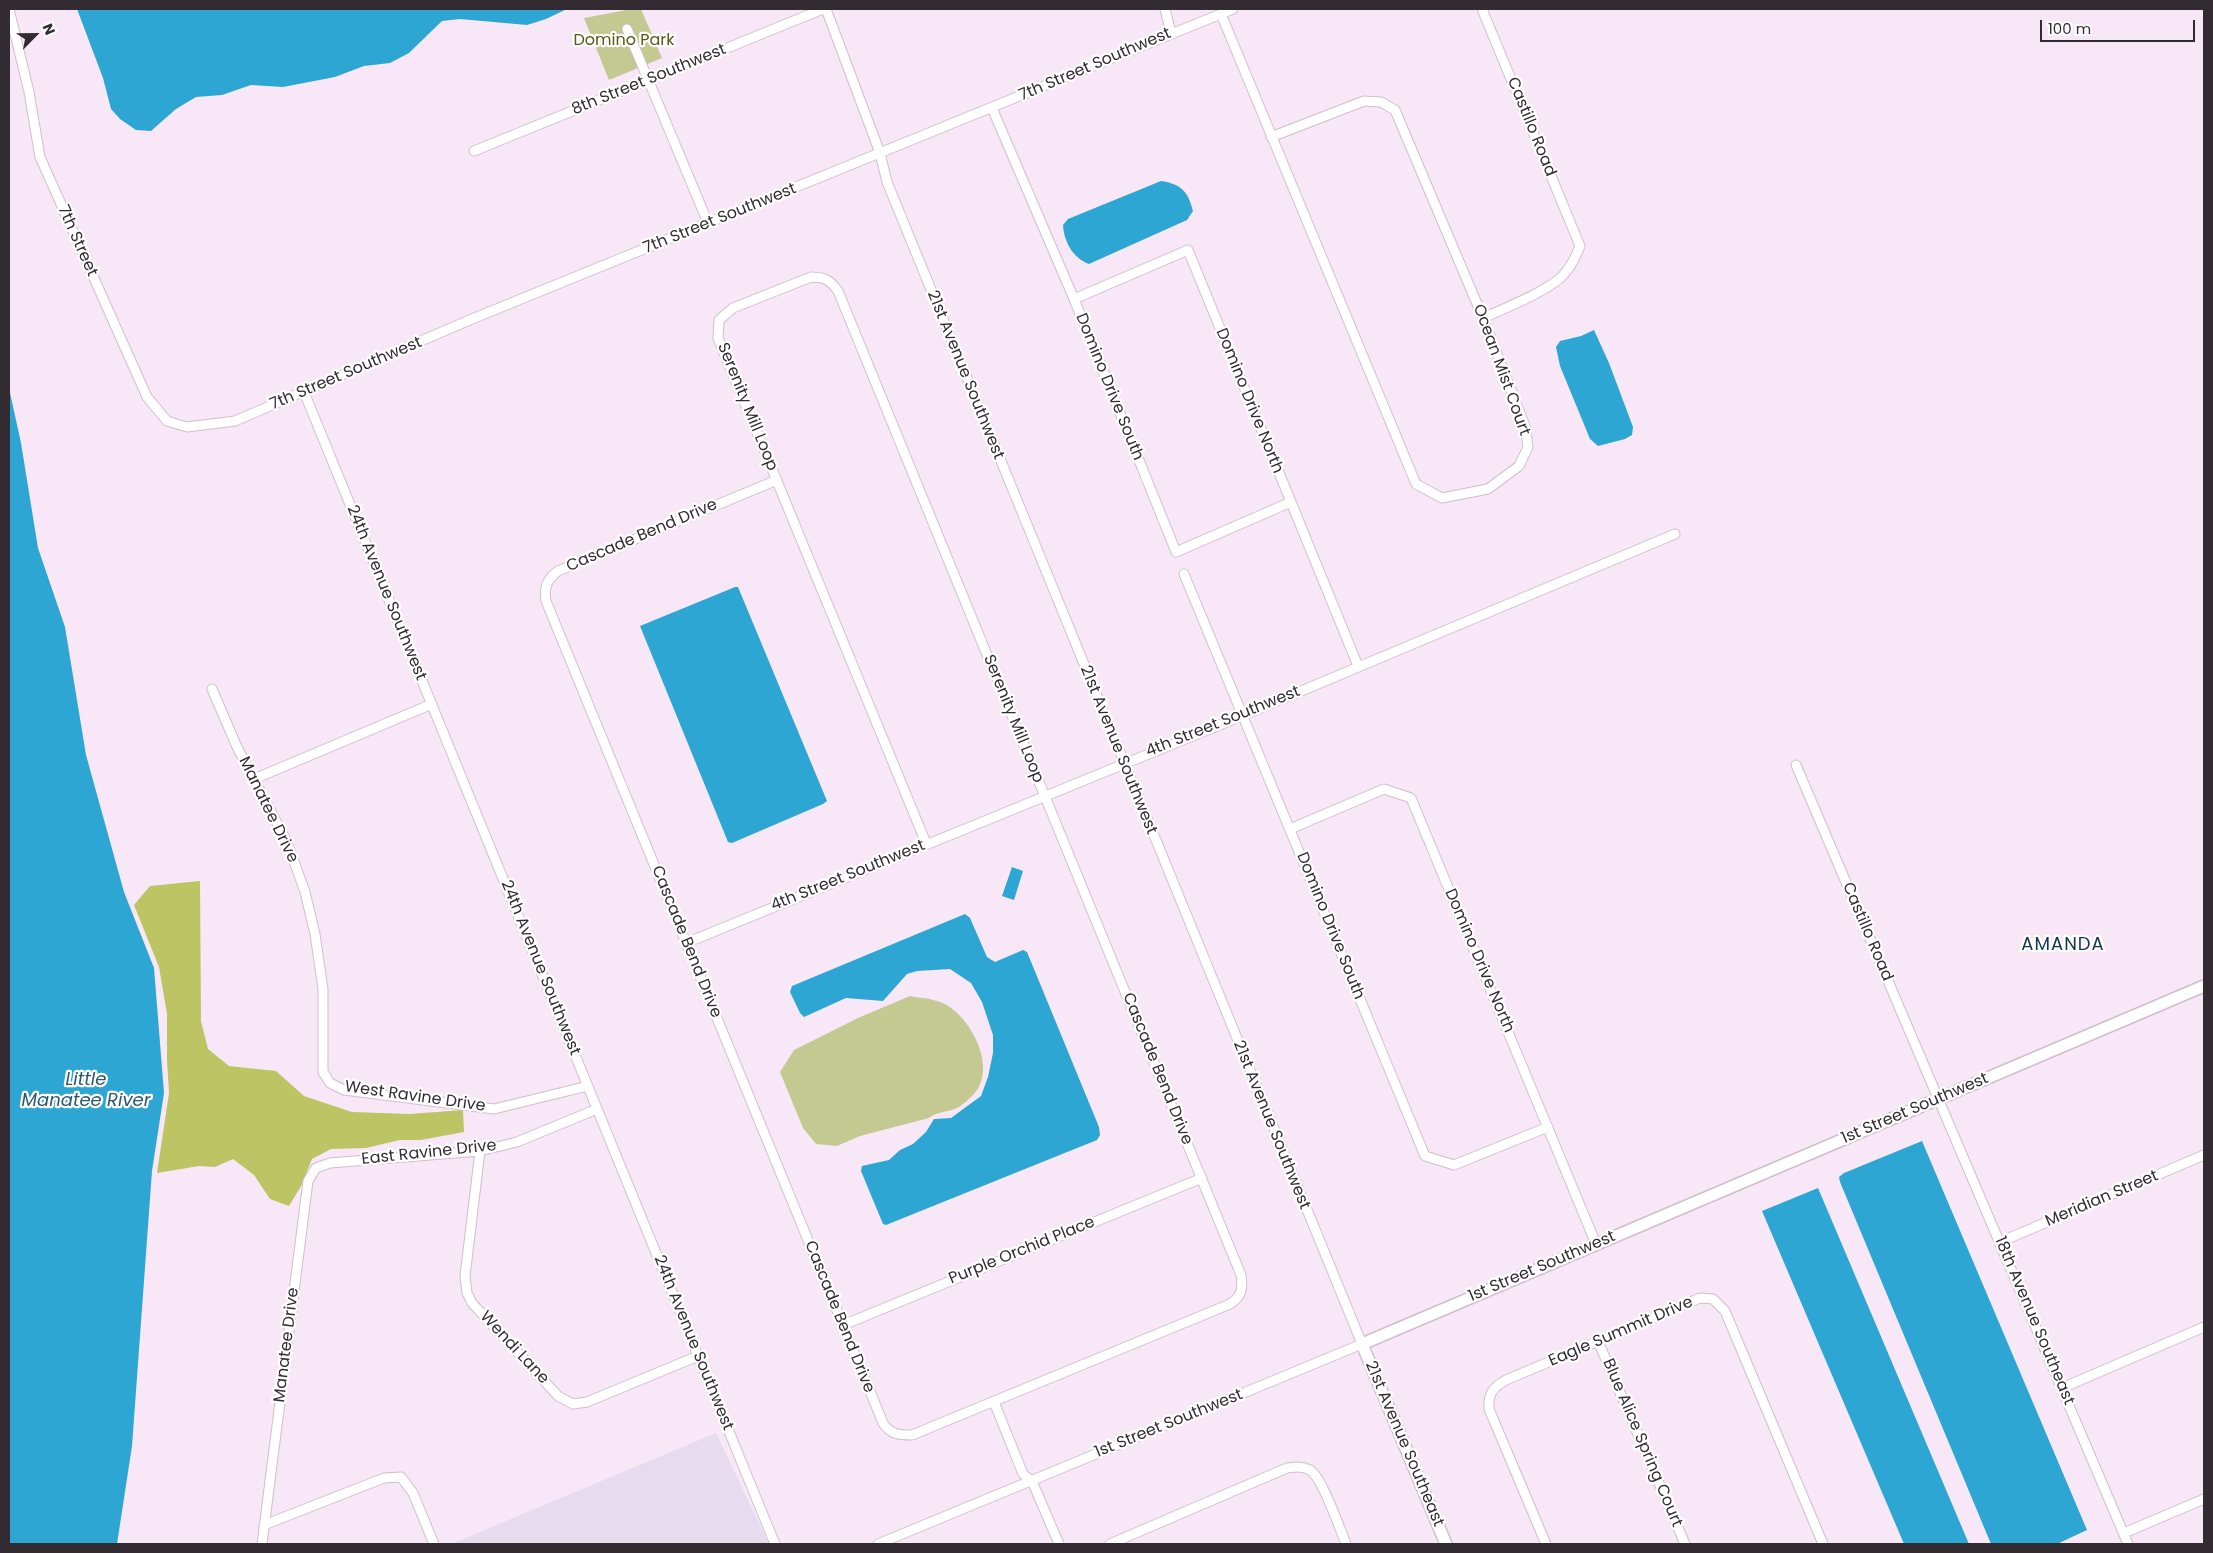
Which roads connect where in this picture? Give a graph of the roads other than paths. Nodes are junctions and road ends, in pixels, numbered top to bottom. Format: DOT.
graph roads {
  1 [pos="9,9"];
  2 [pos="824,9"];
  3 [pos="1165,9"];
  4 [pos="1233,9"];
  5 [pos="1482,9"];
  6 [pos="1221,14"];
  7 [pos="626,29"];
  8 [pos="1171,33"];
  9 [pos="649,80"];
  10 [pos="992,108"];
  11 [pos="1271,137"];
  12 [pos="474,151"];
  13 [pos="880,153"];
  14 [pos="708,223"];
  15 [pos="1074,299"];
  16 [pos="1483,318"];
  17 [pos="304,392"];
  18 [pos="207,426"];
  19 [pos="777,480"];
  20 [pos="1291,502"];
  21 [pos="1675,534"];
  22 [pos="1184,574"];
  23 [pos="1358,666"];
  24 [pos="212,689"];
  25 [pos="432,704"];
  26 [pos="1244,715"];
  27 [pos="1123,763"];
  28 [pos="1796,765"];
  29 [pos="254,779"];
  30 [pos="1044,795"];
  31 [pos="1290,829"];
  32 [pos="926,844"];
  33 [pos="686,943"];
  34 [pos="2204,986"];
  35 [pos="330,1083"];
  36 [pos="588,1086"];
  37 [pos="1939,1099"];
  38 [pos="597,1109"];
  39 [pos="1548,1127"];
  40 [pos="480,1151"];
  41 [pos="2204,1155"];
  42 [pos="316,1168"];
  43 [pos="1202,1178"];
  44 [pos="2000,1242"];
  45 [pos="1596,1244"];
  46 [pos="843,1325"];
  47 [pos="2204,1327"];
  48 [pos="1598,1341"];
  49 [pos="1362,1344"];
  50 [pos="698,1356"];
  51 [pos="2062,1388"];
  52 [pos="994,1402"];
  53 [pos="1032,1481"];
  54 [pos="2204,1499"];
  55 [pos="264,1525"];
  56 [pos="2124,1533"];
  57 [pos="262,1544"];
  58 [pos="434,1544"];
  59 [pos="775,1544"];
  60 [pos="878,1544"];
  61 [pos="1059,1544"];
  62 [pos="1110,1544"];
  63 [pos="1346,1544"];
  64 [pos="1446,1544"];
  65 [pos="1546,1544"];
  66 [pos="1685,1544"];
  67 [pos="1823,1544"];
  68 [pos="2128,1544"];
  1 -- 18 [label="street, 7th Street"];
  2 -- 9 [label="street, 8th Street Southwest"];
  2 -- 13 [label="street, 21st Avenue Southwest"];
  3 -- 8 [label="street"];
  4 -- 6 [label="street, 7th Street Southwest"];
  5 -- 16 [label="street, Castillo Road"];
  6 -- 8 [label="street, 7th Street Southwest"];
  6 -- 11 [label="street, Ocean Mist Court"];
  7 -- 9 [label="street"];
  8 -- 10 [label="street, 7th Street Southwest"];
  9 -- 12 [label="street, 8th Street Southwest"];
  9 -- 14 [label="street"];
  10 -- 13 [label="street, 7th Street Southwest"];
  10 -- 15 [label="street, Domino Drive South"];
  11 -- 16 [label="street, Ocean Mist Court"];
  11 -- 16 [label="street, Ocean Mist Court"];
  13 -- 14 [label="street, 7th Street Southwest"];
  13 -- 27 [label="street, 21st Avenue Southwest"];
  14 -- 17 [label="street, 7th Street Southwest"];
  15 -- 20 [label="street, Domino Drive North"];
  15 -- 20 [label="street, Domino Drive South"];
  17 -- 18 [label="street, 7th Street Southwest"];
  17 -- 25 [label="street, 24th Avenue Southwest"];
  19 -- 30 [label="street, Serenity Mill Loop"];
  19 -- 32 [label="street, Serenity Mill Loop"];
  19 -- 33 [label="street, Cascade Bend Drive"];
  20 -- 23 [label="street, Domino Drive North"];
  21 -- 23 [label="street, 4th Street Southwest"];
  22 -- 26 [label="street, Domino Drive South"];
  23 -- 26 [label="street, 4th Street Southwest"];
  24 -- 29 [label="street, Manatee Drive"];
  25 -- 29 [label="street"];
  25 -- 36 [label="street, 24th Avenue Southwest"];
  26 -- 27 [label="street, 4th Street Southwest"];
  26 -- 31 [label="street, Domino Drive South"];
  27 -- 30 [label="street, 4th Street Southwest"];
  27 -- 49 [label="street, 21st Avenue Southwest"];
  28 -- 37 [label="street, Castillo Road"];
  29 -- 35 [label="street, Manatee Drive"];
  30 -- 32 [label="street, 4th Street Southwest"];
  30 -- 43 [label="street, Cascade Bend Drive"];
  31 -- 39 [label="street, Domino Drive South"];
  31 -- 39 [label="street, Domino Drive North"];
  32 -- 33 [label="street, 4th Street Southwest"];
  33 -- 46 [label="street, Cascade Bend Drive"];
  34 -- 37 [label="street, 1st Street Southwest"];
  35 -- 36 [label="street, West Ravine Drive"];
  36 -- 38 [label="street, 24th Avenue Southwest"];
  37 -- 44 [label="street, 18th Avenue Southeast"];
  37 -- 45 [label="street, 1st Street Southwest"];
  38 -- 40 [label="street, East Ravine Drive"];
  38 -- 50 [label="street, 24th Avenue Southwest"];
  39 -- 45 [label="street, Domino Drive North"];
  40 -- 42 [label="street, East Ravine Drive"];
  40 -- 50 [label="street, Wendi Lane"];
  41 -- 44 [label="street, Meridian Street"];
  42 -- 55 [label="street, Manatee Drive"];
  43 -- 46 [label="street, Purple Orchid Place"];
  43 -- 52 [label="street, Cascade Bend Drive"];
  44 -- 51 [label="street, 18th Avenue Southeast"];
  45 -- 49 [label="street, 1st Street Southwest"];
  46 -- 52 [label="street, Cascade Bend Drive"];
  47 -- 51 [label="street"];
  48 -- 65 [label="street, Eagle Summit Drive"];
  48 -- 66 [label="street, Blue Alice Spring Court"];
  48 -- 67 [label="street, Eagle Summit Drive"];
  49 -- 53 [label="street, 1st Street Southwest"];
  49 -- 64 [label="street, 21st Avenue Southeast"];
  50 -- 59 [label="street, 24th Avenue Southwest"];
  51 -- 56 [label="street, 18th Avenue Southeast"];
  52 -- 53 [label="street"];
  53 -- 60 [label="street, 1st Street Southwest"];
  53 -- 61 [label="street"];
  54 -- 56 [label="street"];
  55 -- 57 [label="street, Manatee Drive"];
  55 -- 58 [label="street"];
  56 -- 68 [label="street, 18th Avenue Southeast"];
  62 -- 63 [label="street"];
}
